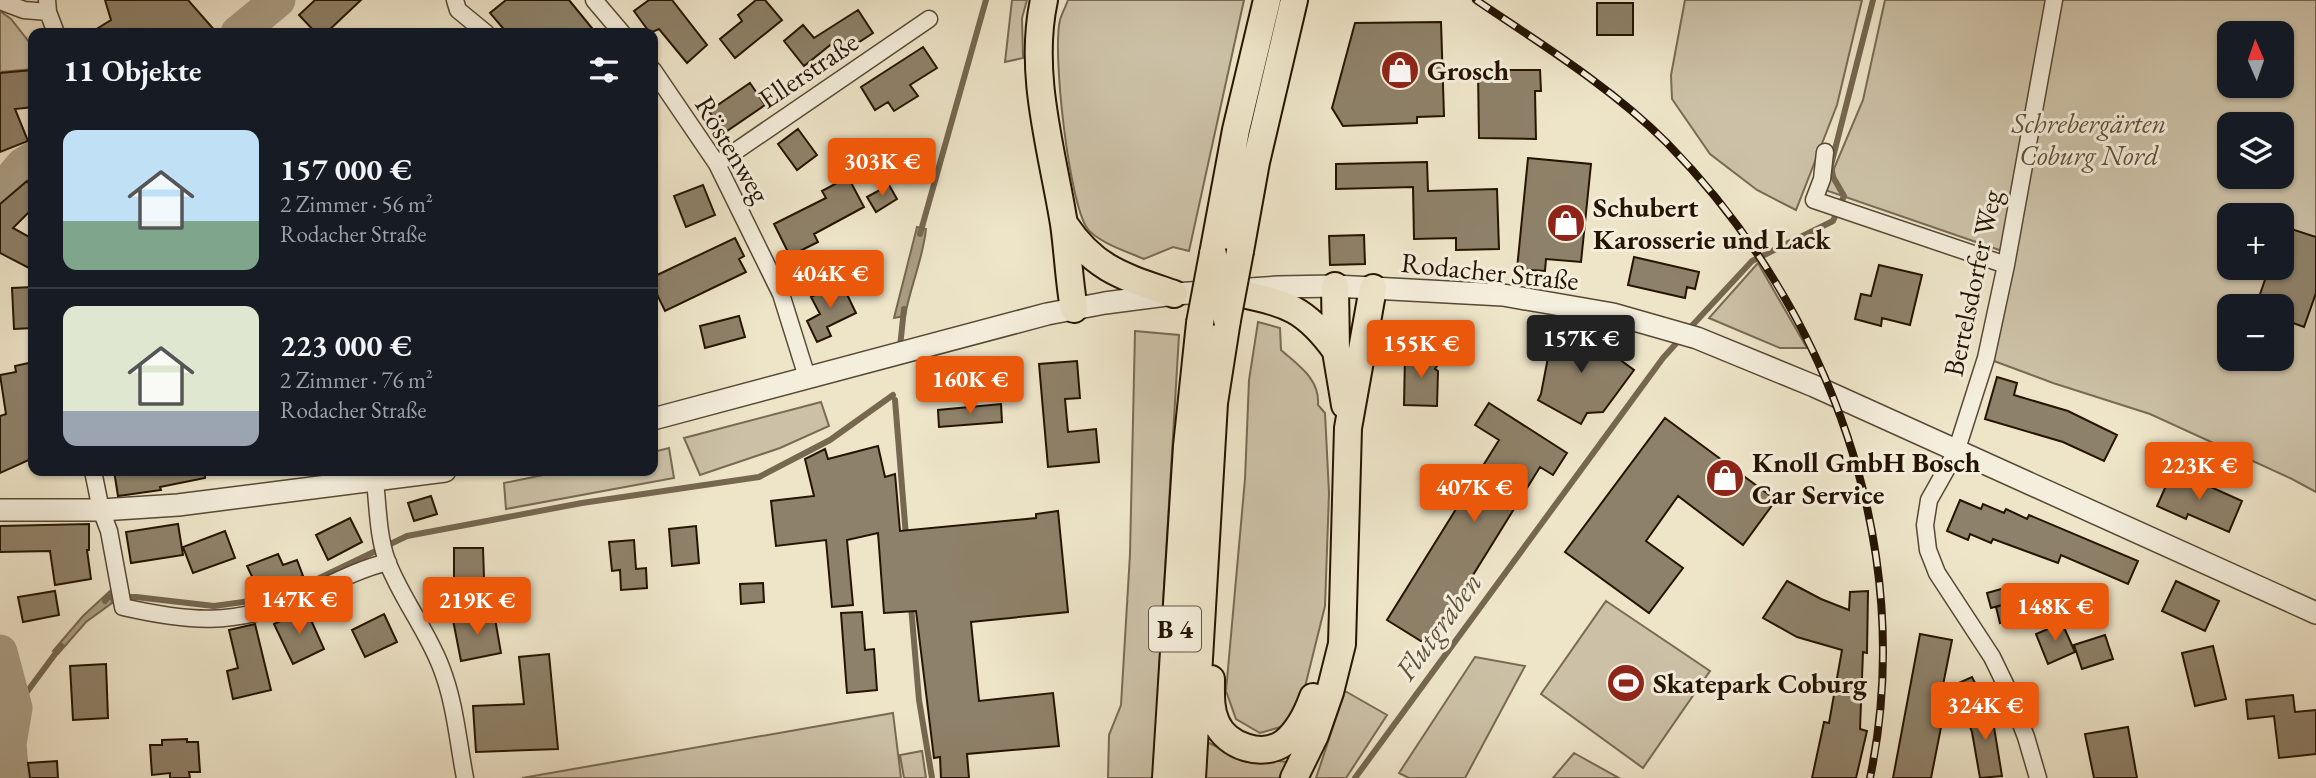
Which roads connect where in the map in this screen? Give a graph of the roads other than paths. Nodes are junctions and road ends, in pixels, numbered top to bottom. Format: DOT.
graph roads {
  1 [pos="454,0"];
  2 [pos="594,0"];
  3 [pos="1044,0"];
  4 [pos="1254,0"];
  5 [pos="1268,0"];
  6 [pos="1294,0"];
  7 [pos="2054,0"];
  8 [pos="0,1"];
  9 [pos="47,6"];
  10 [pos="929,19"];
  11 [pos="54,28"];
  12 [pos="480,28"];
  13 [pos="618,28"];
  14 [pos="1254,50"];
  15 [pos="658,77"];
  16 [pos="1825,152"];
  17 [pos="717,164"];
  18 [pos="1064,224"];
  19 [pos="2006,265"];
  20 [pos="1335,286"];
  21 [pos="1373,288"];
  22 [pos="1224,290"];
  23 [pos="1174,294"];
  24 [pos="1074,309"];
  25 [pos="1336,351"];
  26 [pos="807,377"];
  27 [pos="658,418"];
  28 [pos="1348,428"];
  29 [pos="1956,452"];
  30 [pos="94,476"];
  31 [pos="410,476"];
  32 [pos="375,481"];
  33 [pos="0,510"];
  34 [pos="101,510"];
  35 [pos="1206,552"];
  36 [pos="387,559"];
  37 [pos="1343,591"];
  38 [pos="2316,613"];
  39 [pos="465,778"];
  40 [pos="1166,778"];
  41 [pos="1192,778"];
  42 [pos="1294,778"];
  43 [pos="2038,778"];
  1 -- 12 [label="street"];
  2 -- 13 [label="street"];
  3 -- 18 [label="highway"];
  4 -- 14 [label="highway"];
  5 -- 14 [label="highway, B 4"];
  6 -- 35 [label="highway, B 4, bridge"];
  7 -- 19 [label="street, Bertelsdorfer Weg"];
  8 -- 9 [label="street"];
  9 -- 11 [label="street"];
  10 -- 17 [label="street, Ellerstraße"];
  14 -- 40 [label="highway, B 4, bridge"];
  15 -- 17 [label="street, Röstenweg"];
  16 -- 19 [label="street"];
  17 -- 26 [label="street, Röstenweg"];
  18 -- 23 [label="highway"];
  18 -- 24 [label="highway"];
  19 -- 29 [label="street, Bertelsdorfer Weg"];
  20 -- 21 [label="street, Rodacher Straße"];
  20 -- 22 [label="street, Rodacher Straße"];
  20 -- 25 [label="highway"];
  21 -- 28 [label="highway"];
  21 -- 29 [label="street, Rodacher Straße"];
  22 -- 23 [label="street, Rodacher Straße"];
  22 -- 25 [label="highway"];
  23 -- 24 [label="street, Rodacher Straße"];
  24 -- 26 [label="street, Rodacher Straße"];
  25 -- 28 [label="highway"];
  26 -- 27 [label="street, Rodacher Straße"];
  28 -- 37 [label="highway"];
  29 -- 38 [label="street, Rodacher Straße"];
  29 -- 43 [label="street, Bertelsdorfer Weg"];
  30 -- 34 [label="street"];
  31 -- 32 [label="street"];
  32 -- 34 [label="street"];
  32 -- 36 [label="street"];
  33 -- 34 [label="street"];
  34 -- 36 [label="street"];
  35 -- 37 [label="highway"];
  35 -- 41 [label="highway, B 4"];
  36 -- 39 [label="street"];
  37 -- 42 [label="highway"];
}
